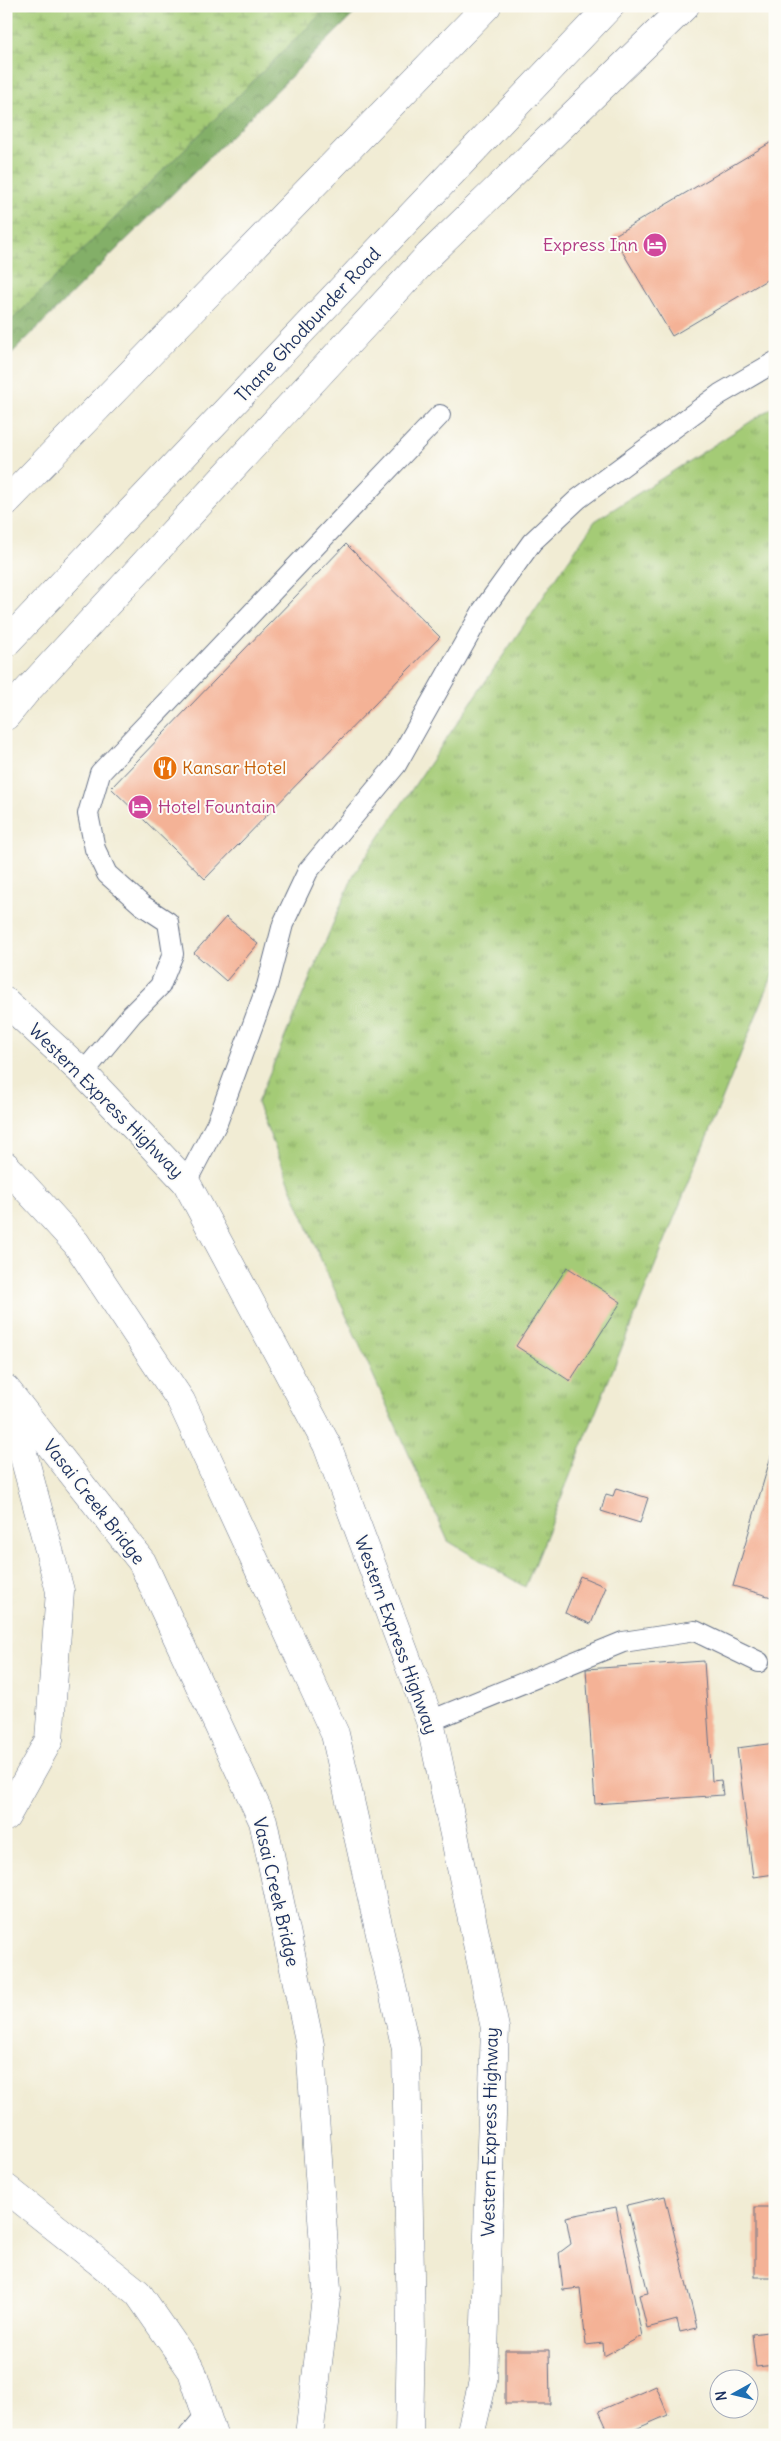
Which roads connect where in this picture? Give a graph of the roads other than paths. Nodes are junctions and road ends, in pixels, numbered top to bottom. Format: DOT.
graph roads {
  1 [pos="487,6"];
  2 [pos="610,6"];
  3 [pos="685,6"];
  4 [pos="775,362"];
  5 [pos="440,415"];
  6 [pos="6,502"];
  7 [pos="6,643"];
  8 [pos="6,716"];
  9 [pos="6,1002"];
  10 [pos="84,1073"];
  11 [pos="6,1166"];
  12 [pos="186,1182"];
  13 [pos="6,1389"];
  14 [pos="759,1662"];
  15 [pos="430,1721"];
  16 [pos="6,1817"];
  17 [pos="6,2188"];
  18 [pos="202,2428"];
  19 [pos="309,2435"];
  20 [pos="409,2435"];
  21 [pos="470,2435"];
  1 -- 6 [label="main road"];
  2 -- 7 [label="main road, Thane Ghodbunder Road"];
  3 -- 8 [label="main road"];
  4 -- 12 [label="lane"];
  5 -- 10 [label="lane"];
  9 -- 10 [label="main road, Western Express Highway"];
  10 -- 12 [label="main road, Western Express Highway"];
  11 -- 20 [label="main road"];
  12 -- 15 [label="main road, Western Express Highway"];
  13 -- 16 [label="main road"];
  13 -- 19 [label="main road, Vasai Creek Bridge"];
  14 -- 15 [label="lane"];
  15 -- 21 [label="main road, Western Express Highway"];
  17 -- 18 [label="main road"];
}
